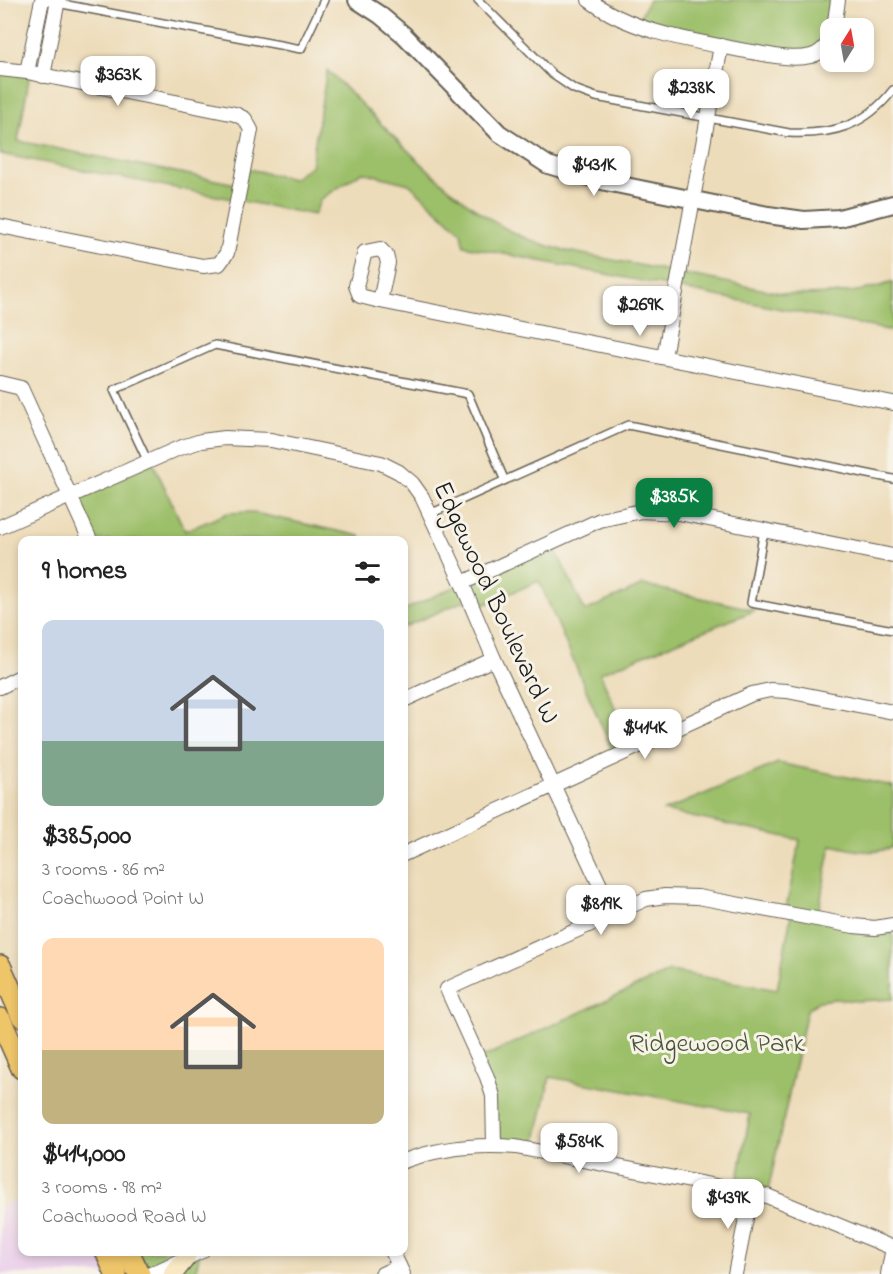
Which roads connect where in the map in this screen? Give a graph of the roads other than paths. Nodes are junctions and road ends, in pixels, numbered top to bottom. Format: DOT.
graph roads {
  1 [pos="42,0"];
  2 [pos="324,0"];
  3 [pos="357,0"];
  4 [pos="478,0"];
  5 [pos="589,0"];
  6 [pos="838,0"];
  7 [pos="58,2"];
  8 [pos="835,18"];
  9 [pos="721,46"];
  10 [pos="820,52"];
  11 [pos="0,69"];
  12 [pos="27,72"];
  13 [pos="43,75"];
  14 [pos="893,90"];
  15 [pos="707,119"];
  16 [pos="693,199"];
  17 [pos="893,204"];
  18 [pos="0,226"];
  19 [pos="380,302"];
  20 [pos="664,357"];
  21 [pos="0,383"];
  22 [pos="893,403"];
  23 [pos="148,462"];
  24 [pos="504,479"];
  25 [pos="893,479"];
  26 [pos="70,496"];
  27 [pos="430,514"];
  28 [pos="0,527"];
  29 [pos="764,530"];
  30 [pos="88,536"];
  31 [pos="893,556"];
  32 [pos="462,583"];
  33 [pos="893,630"];
  34 [pos="494,659"];
  35 [pos="18,678"];
  36 [pos="0,687"];
  37 [pos="408,698"];
  38 [pos="893,712"];
  39 [pos="554,785"];
  40 [pos="408,852"];
  41 [pos="614,913"];
  42 [pos="893,925"];
  43 [pos="0,966"];
  44 [pos="18,1007"];
  45 [pos="0,1018"];
  46 [pos="18,1059"];
  47 [pos="494,1145"];
  48 [pos="408,1160"];
  49 [pos="751,1193"];
  50 [pos="893,1248"];
  51 [pos="107,1256"];
  52 [pos="130,1256"];
  53 [pos="192,1256"];
  54 [pos="193,1256"];
  55 [pos="394,1256"];
  56 [pos="401,1270"];
  57 [pos="116,1274"];
  58 [pos="139,1274"];
  59 [pos="151,1274"];
  60 [pos="173,1274"];
  61 [pos="382,1274"];
  62 [pos="735,1274"];
  63 [pos="888,1274"];
  1 -- 7 [label="lane"];
  1 -- 12 [label="street"];
  2 -- 7 [label="lane"];
  3 -- 16 [label="street"];
  4 -- 15 [label="lane"];
  5 -- 9 [label="street"];
  6 -- 8 [label="street"];
  7 -- 13 [label="street"];
  9 -- 10 [label="street"];
  9 -- 15 [label="street"];
  11 -- 12 [label="street"];
  12 -- 13 [label="street"];
  13 -- 18 [label="street"];
  14 -- 15 [label="lane"];
  15 -- 16 [label="street"];
  16 -- 17 [label="street"];
  16 -- 20 [label="street"];
  19 -- 20 [label="street"];
  20 -- 22 [label="street"];
  21 -- 26 [label="street"];
  23 -- 24 [label="lane"];
  23 -- 26 [label="street, Edgewood Boulevard W"];
  23 -- 27 [label="street, Edgewood Boulevard W"];
  24 -- 25 [label="lane"];
  24 -- 27 [label="lane"];
  26 -- 28 [label="street, Edgewood Boulevard W"];
  26 -- 30 [label="street"];
  27 -- 32 [label="street, Edgewood Boulevard W"];
  29 -- 31 [label="street"];
  29 -- 32 [label="street"];
  29 -- 33 [label="lane"];
  32 -- 34 [label="street, Edgewood Boulevard W"];
  34 -- 37 [label="street"];
  34 -- 39 [label="street, Edgewood Boulevard W"];
  35 -- 36 [label="street"];
  38 -- 39 [label="street"];
  39 -- 40 [label="street"];
  39 -- 41 [label="street, Edgewood Boulevard W"];
  41 -- 42 [label="street"];
  41 -- 47 [label="street"];
  43 -- 44 [label="main road"];
  45 -- 46 [label="main road"];
  47 -- 48 [label="street"];
  47 -- 49 [label="street"];
  49 -- 50 [label="street"];
  49 -- 62 [label="street"];
  50 -- 63 [label="street"];
  51 -- 57 [label="main road"];
  52 -- 58 [label="main road"];
  53 -- 59 [label="street"];
  54 -- 60 [label="main road"];
  55 -- 56 [label="street"];
  56 -- 61 [label="street"];
}
